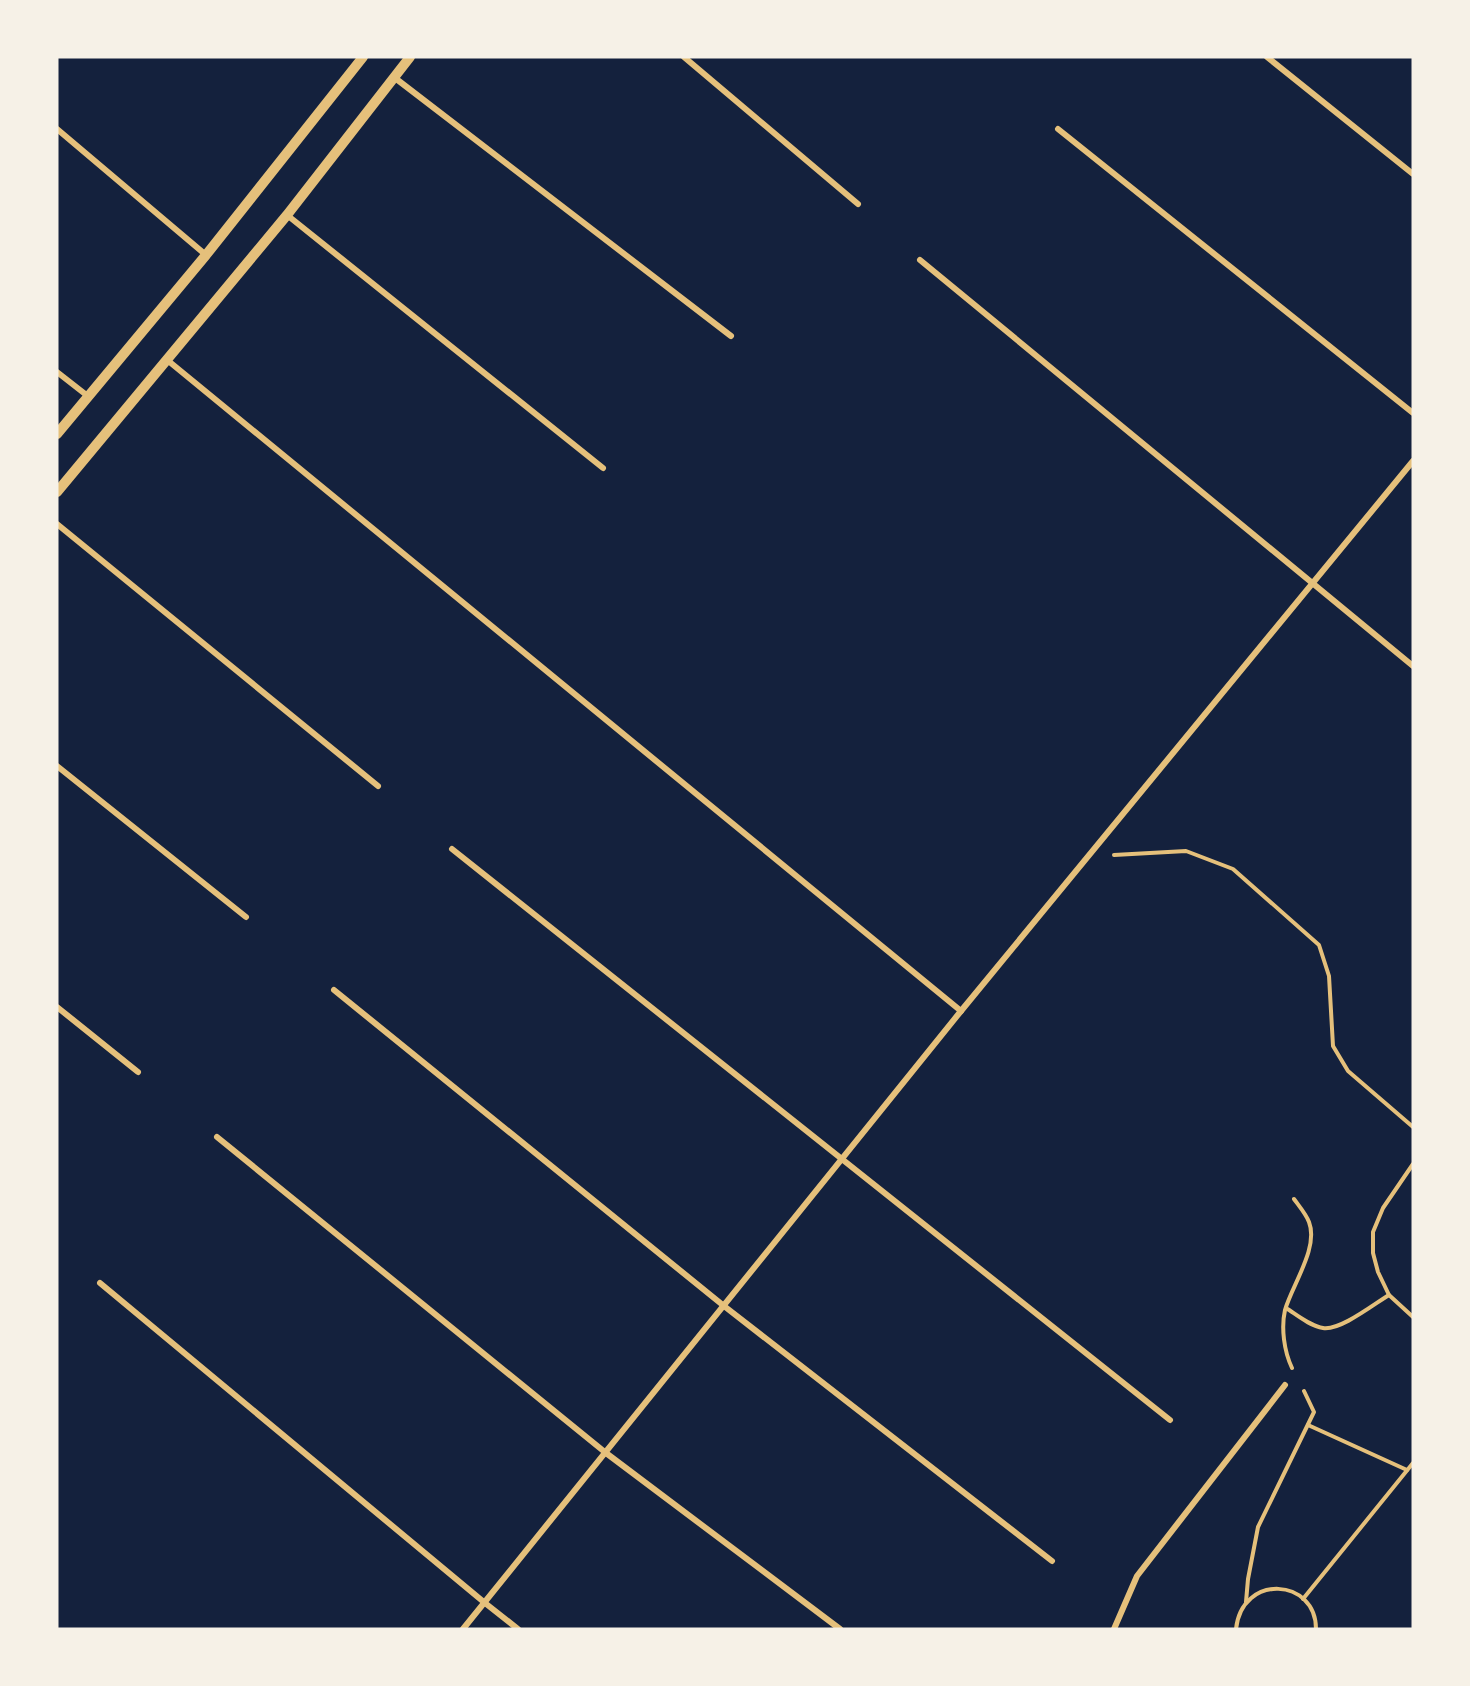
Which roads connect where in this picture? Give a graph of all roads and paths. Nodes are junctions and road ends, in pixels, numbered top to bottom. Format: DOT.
graph roads {
  1 [pos="363,57"];
  2 [pos="410,57"];
  3 [pos="684,57"];
  4 [pos="1267,57"];
  5 [pos="395,78"];
  6 [pos="57,129"];
  7 [pos="1058,129"];
  8 [pos="1413,174"];
  9 [pos="858,204"];
  10 [pos="287,215"];
  11 [pos="206,255"];
  12 [pos="920,260"];
  13 [pos="731,336"];
  14 [pos="166,359"];
  15 [pos="57,372"];
  16 [pos="88,397"];
  17 [pos="1413,413"];
  18 [pos="57,434"];
  19 [pos="1413,461"];
  20 [pos="603,468"];
  21 [pos="57,492"];
  22 [pos="57,525"];
  23 [pos="1312,585"];
  24 [pos="1413,666"];
  25 [pos="57,766"];
  26 [pos="378,786"];
  27 [pos="452,849"];
  28 [pos="1089,856"];
  29 [pos="246,917"];
  30 [pos="334,990"];
  31 [pos="57,1007"];
  32 [pos="961,1011"];
  33 [pos="138,1072"];
  34 [pos="1412,1125"];
  35 [pos="217,1137"];
  36 [pos="842,1159"];
  37 [pos="1413,1164"];
  38 [pos="1294,1199"];
  39 [pos="100,1283"];
  40 [pos="1389,1295"];
  41 [pos="724,1306"];
  42 [pos="1286,1308"];
  43 [pos="1413,1317"];
  44 [pos="1293,1369"];
  45 [pos="1285,1385"];
  46 [pos="1303,1391"];
  47 [pos="1170,1420"];
  48 [pos="1308,1425"];
  49 [pos="606,1453"];
  50 [pos="1413,1463"];
  51 [pos="1407,1470"];
  52 [pos="1052,1561"];
  53 [pos="1303,1599"];
  54 [pos="1246,1602"];
  55 [pos="485,1603"];
  56 [pos="463,1629"];
  57 [pos="518,1629"];
  58 [pos="840,1629"];
  59 [pos="1114,1629"];
  60 [pos="1236,1629"];
  61 [pos="1316,1629"];
  1 -- 11 [label="street"];
  2 -- 5 [label="street"];
  3 -- 9 [label="street"];
  4 -- 8 [label="street"];
  5 -- 10 [label="street"];
  5 -- 13 [label="street"];
  6 -- 11 [label="street"];
  7 -- 17 [label="street"];
  10 -- 14 [label="street"];
  10 -- 20 [label="street"];
  11 -- 16 [label="street"];
  12 -- 23 [label="street"];
  14 -- 21 [label="street"];
  14 -- 32 [label="street"];
  15 -- 16 [label="street"];
  16 -- 18 [label="street"];
  19 -- 23 [label="street"];
  22 -- 26 [label="street"];
  23 -- 24 [label="street"];
  23 -- 28 [label="street"];
  25 -- 29 [label="street"];
  27 -- 36 [label="street"];
  28 -- 32 [label="street"];
  28 -- 34 [label="path"];
  30 -- 41 [label="street"];
  31 -- 33 [label="street"];
  32 -- 36 [label="street"];
  35 -- 49 [label="street"];
  36 -- 41 [label="street"];
  36 -- 47 [label="street"];
  37 -- 40 [label="path"];
  38 -- 42 [label="path"];
  39 -- 55 [label="street"];
  40 -- 42 [label="path"];
  40 -- 43 [label="path"];
  41 -- 49 [label="street"];
  41 -- 52 [label="street"];
  42 -- 44 [label="path"];
  45 -- 59 [label="street"];
  46 -- 48 [label="path"];
  48 -- 51 [label="path"];
  48 -- 54 [label="path"];
  49 -- 55 [label="street"];
  49 -- 58 [label="street"];
  50 -- 51 [label="path"];
  51 -- 53 [label="path"];
  53 -- 54 [label="path"];
  53 -- 61 [label="path"];
  54 -- 60 [label="path"];
  55 -- 56 [label="street"];
  55 -- 57 [label="street"];
}
